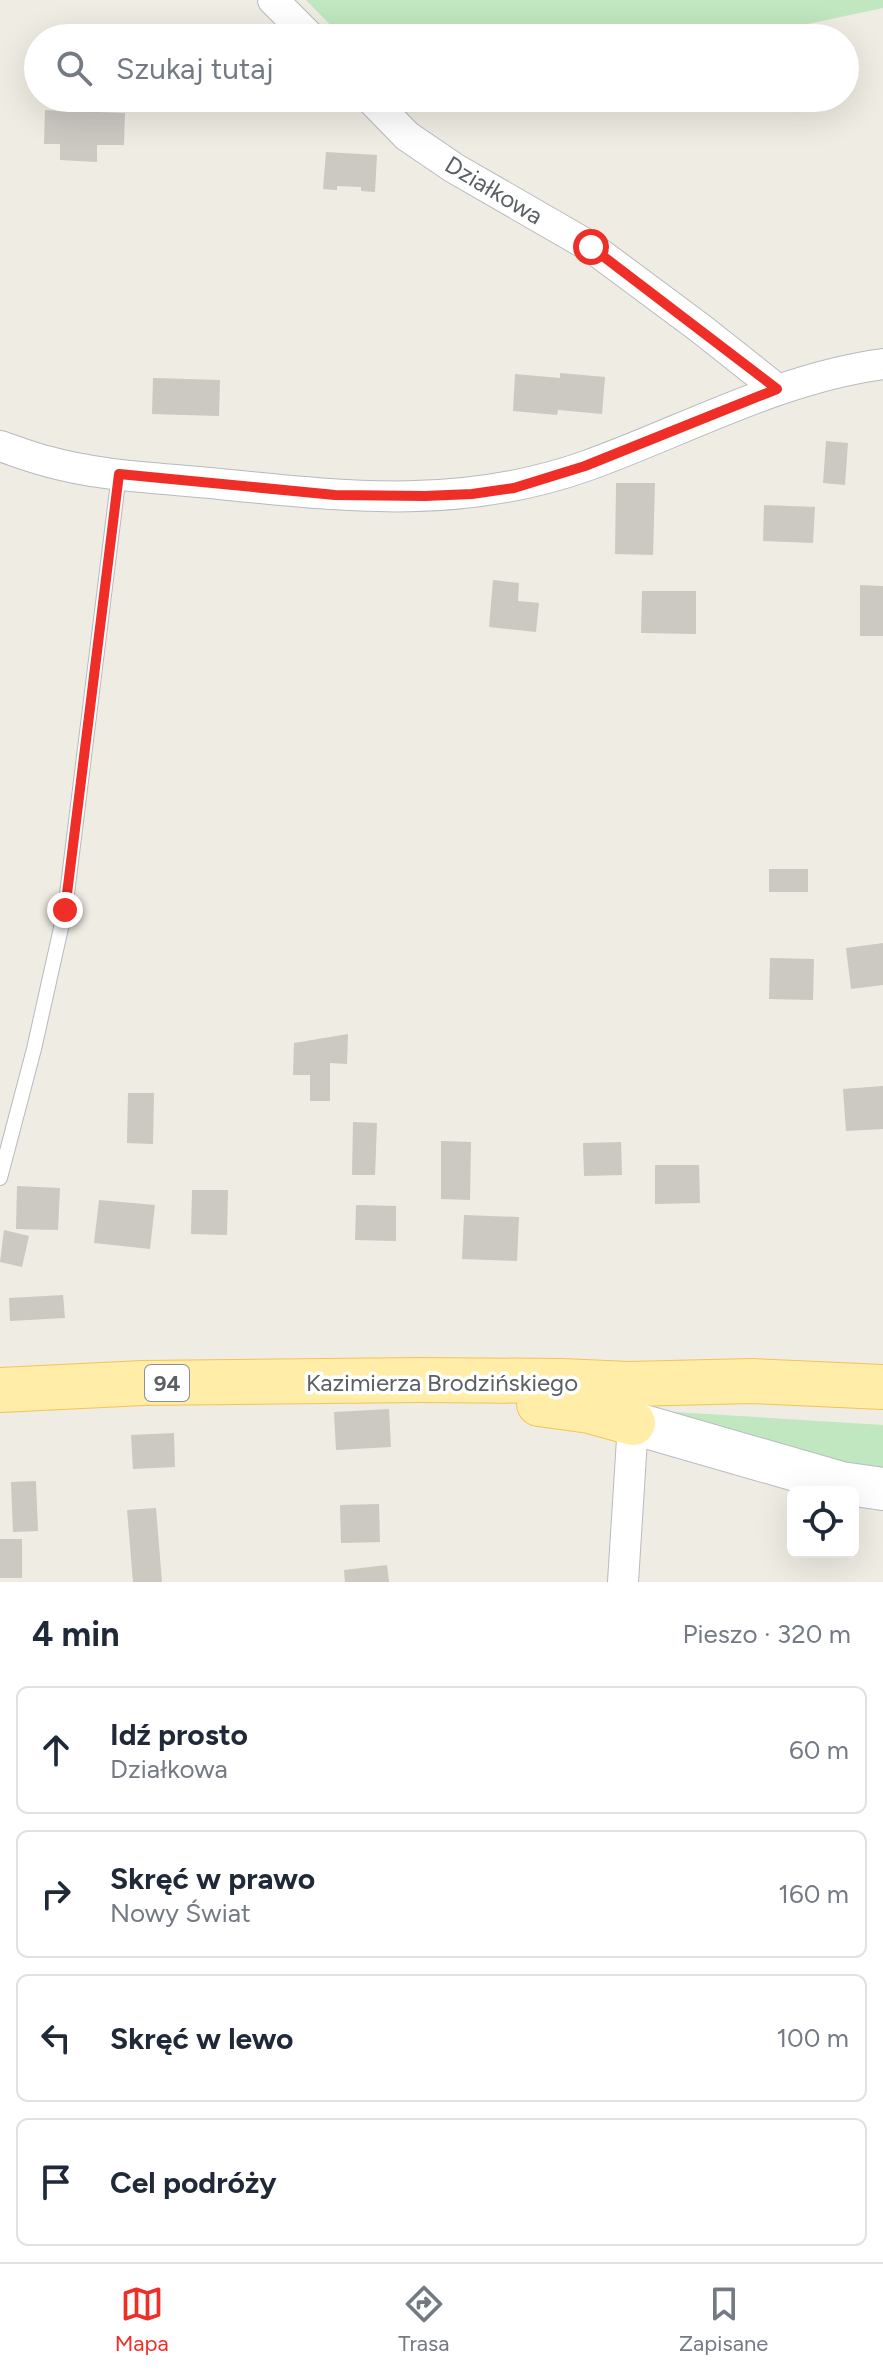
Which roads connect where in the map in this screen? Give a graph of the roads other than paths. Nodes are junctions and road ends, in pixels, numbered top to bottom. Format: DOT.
graph roads {
  1 [pos="273,0"];
  2 [pos="297,24"];
  3 [pos="384,112"];
  4 [pos="883,364"];
  5 [pos="777,389"];
  6 [pos="0,446"];
  7 [pos="119,474"];
  8 [pos="0,1178"];
  9 [pos="883,1387"];
  10 [pos="0,1390"];
  11 [pos="631,1404"];
  12 [pos="883,1407"];
  13 [pos="883,1489"];
  14 [pos="623,1582"];
  1 -- 2 [label="street"];
  3 -- 5 [label="street, Działkowa"];
  4 -- 5 [label="street"];
  5 -- 7 [label="street"];
  6 -- 7 [label="street"];
  7 -- 8 [label="lane"];
  9 -- 11 [label="main road"];
  10 -- 11 [label="main road, Kazimierza Brodzińskiego / 94"];
  11 -- 12 [label="main road"];
  11 -- 13 [label="main road"];
  11 -- 14 [label="street"];
}
